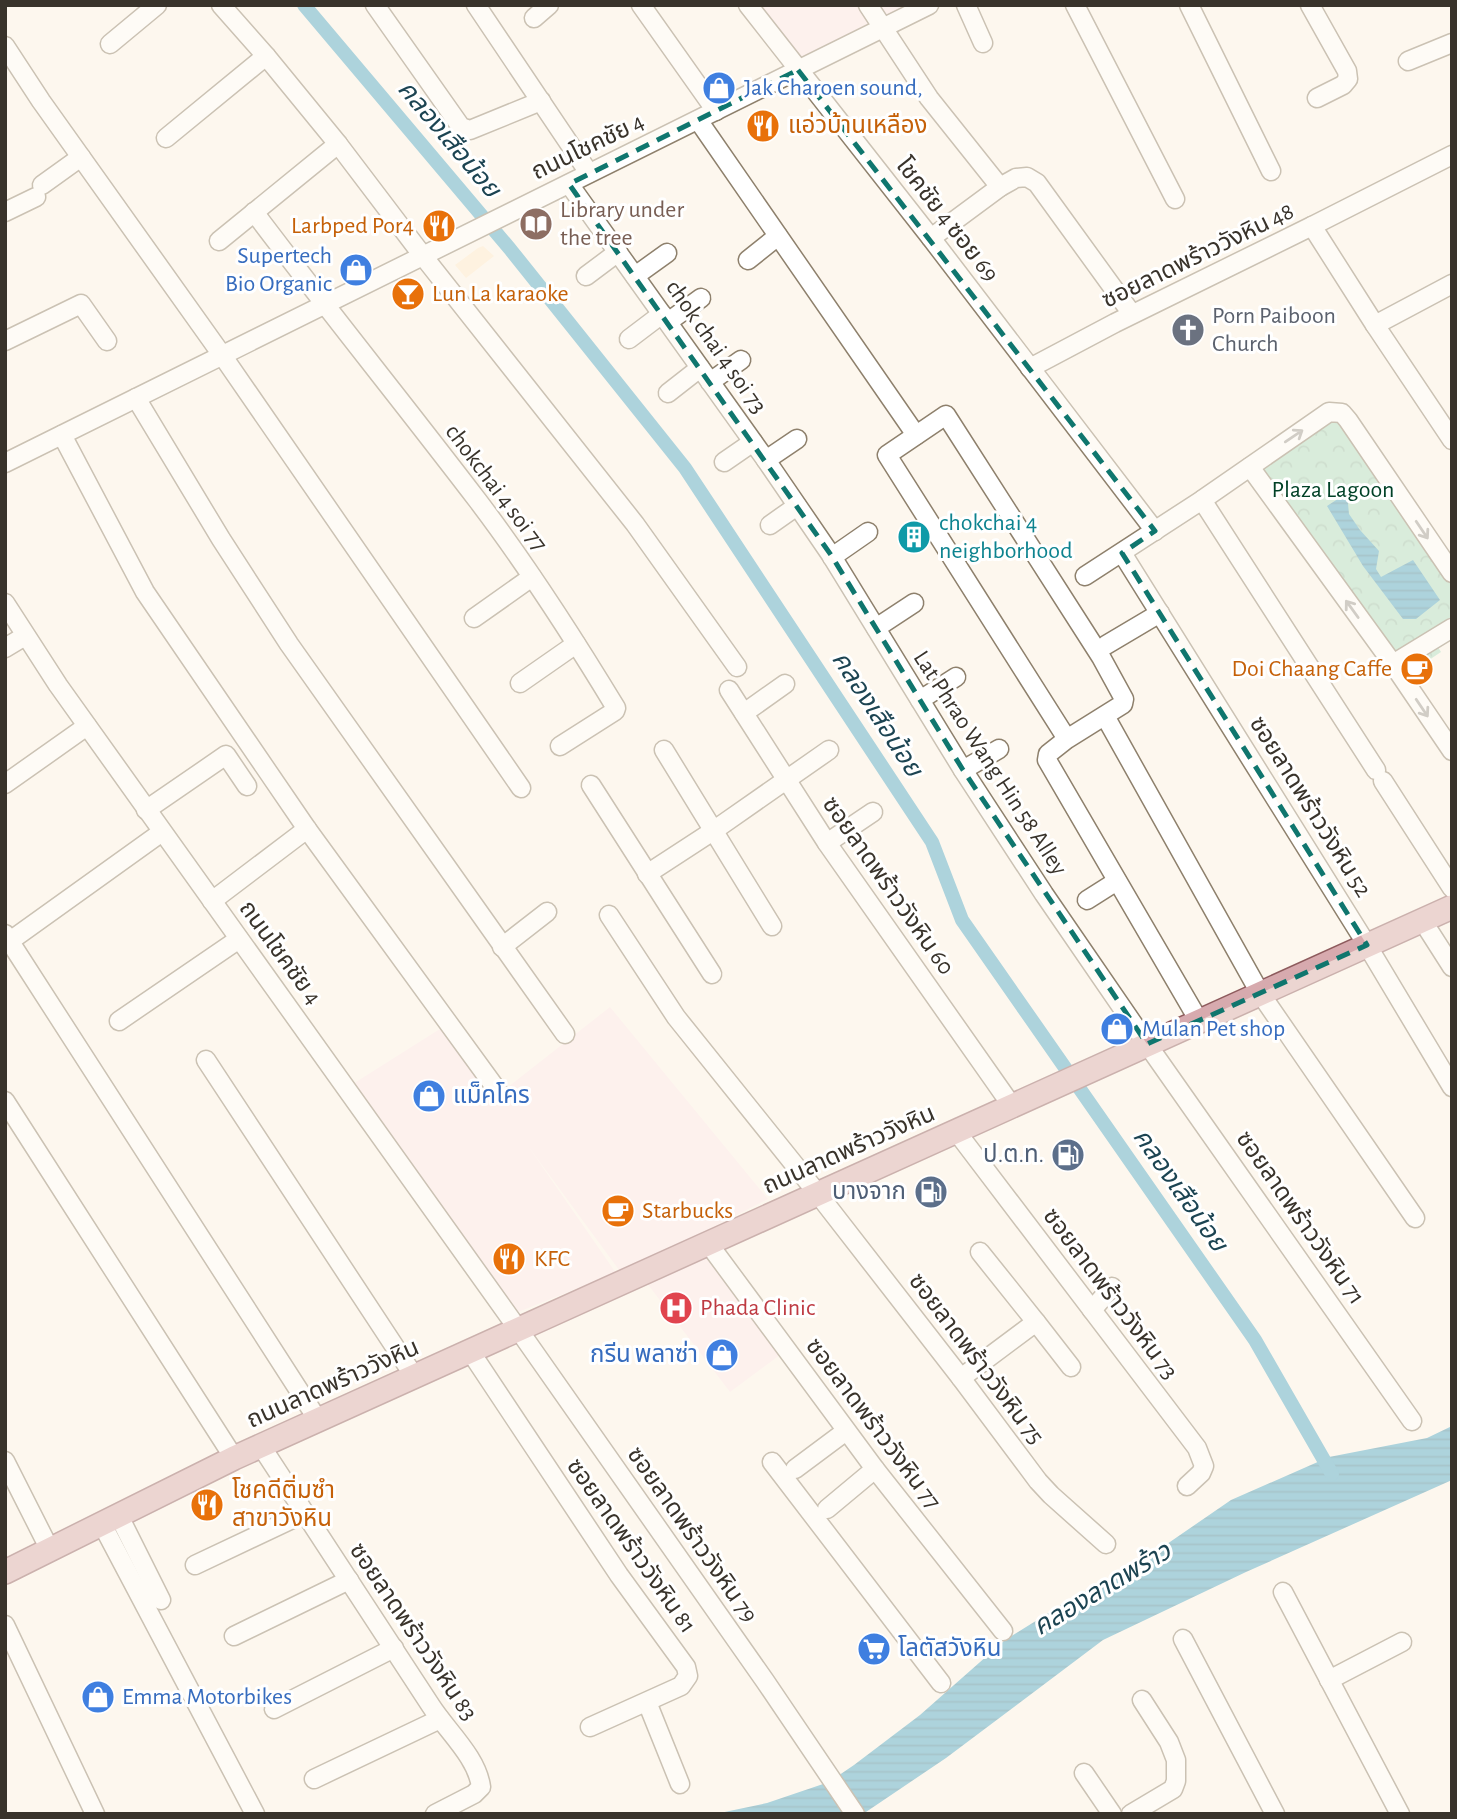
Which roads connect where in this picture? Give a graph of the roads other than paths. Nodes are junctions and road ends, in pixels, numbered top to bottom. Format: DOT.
graph roads {
  1 [pos="158,5"];
  2 [pos="221,5"];
  3 [pos="375,5"];
  4 [pos="477,5"];
  5 [pos="549,5"];
  6 [pos="641,5"];
  7 [pos="748,5"];
  8 [pos="868,5"];
  9 [pos="929,5"];
  10 [pos="966,5"];
  11 [pos="1075,5"];
  12 [pos="1189,5"];
  13 [pos="1310,5"];
  14 [pos="534,18"];
  15 [pos="883,28"];
  16 [pos="983,43"];
  17 [pos="1452,43"];
  18 [pos="110,44"];
  19 [pos="5,46"];
  20 [pos="266,56"];
  21 [pos="1408,61"];
  22 [pos="798,70"];
  23 [pos="1317,98"];
  24 [pos="541,101"];
  25 [pos="716,111"];
  26 [pos="698,120"];
  27 [pos="166,138"];
  28 [pos="338,144"];
  29 [pos="1452,155"];
  30 [pos="81,157"];
  31 [pos="1271,171"];
  32 [pos="589,173"];
  33 [pos="569,184"];
  34 [pos="1000,187"];
  35 [pos="1175,199"];
  36 [pos="5,212"];
  37 [pos="254,212"];
  38 [pos="1312,226"];
  39 [pos="778,236"];
  40 [pos="931,238"];
  41 [pos="219,241"];
  42 [pos="618,252"];
  43 [pos="667,253"];
  44 [pos="423,256"];
  45 [pos="748,260"];
  46 [pos="586,276"];
  47 [pos="635,276"];
  48 [pos="1452,284"];
  49 [pos="701,298"];
  50 [pos="324,305"];
  51 [pos="1132,314"];
  52 [pos="665,318"];
  53 [pos="1375,325"];
  54 [pos="629,339"];
  55 [pos="5,341"];
  56 [pos="107,341"];
  57 [pos="222,355"];
  58 [pos="741,360"];
  59 [pos="1030,368"];
  60 [pos="705,375"];
  61 [pos="668,393"];
  62 [pos="136,398"];
  63 [pos="1446,418"];
  64 [pos="62,435"];
  65 [pos="916,435"];
  66 [pos="797,439"];
  67 [pos="1452,440"];
  68 [pos="753,442"];
  69 [pos="766,460"];
  70 [pos="724,462"];
  71 [pos="5,463"];
  72 [pos="1250,467"];
  73 [pos="1202,500"];
  74 [pos="797,506"];
  75 [pos="770,525"];
  76 [pos="1155,531"];
  77 [pos="868,533"];
  78 [pos="1122,553"];
  79 [pos="832,556"];
  80 [pos="1452,573"];
  81 [pos="1085,576"];
  82 [pos="532,577"];
  83 [pos="5,603"];
  84 [pos="914,603"];
  85 [pos="1160,613"];
  86 [pos="474,618"];
  87 [pos="876,628"];
  88 [pos="1452,628"];
  89 [pos="25,636"];
  90 [pos="576,643"];
  91 [pos="1106,645"];
  92 [pos="5,648"];
  93 [pos="1392,664"];
  94 [pos="737,667"];
  95 [pos="956,677"];
  96 [pos="520,683"];
  97 [pos="785,684"];
  98 [pos="729,690"];
  99 [pos="920,700"];
  100 [pos="744,713"];
  101 [pos="1105,716"];
  102 [pos="87,726"];
  103 [pos="1067,739"];
  104 [pos="560,746"];
  105 [pos="999,749"];
  106 [pos="664,750"];
  107 [pos="829,750"];
  108 [pos="1452,751"];
  109 [pos="963,770"];
  110 [pos="786,780"];
  111 [pos="5,784"];
  112 [pos="591,785"];
  113 [pos="247,786"];
  114 [pos="520,788"];
  115 [pos="146,810"];
  116 [pos="873,812"];
  117 [pos="307,828"];
  118 [pos="713,831"];
  119 [pos="162,832"];
  120 [pos="827,843"];
  121 [pos="647,874"];
  122 [pos="1117,881"];
  123 [pos="1452,888"];
  124 [pos="1087,900"];
  125 [pos="212,901"];
  126 [pos="1452,907"];
  127 [pos="547,912"];
  128 [pos="609,915"];
  129 [pos="1422,920"];
  130 [pos="772,926"];
  131 [pos="8,938"];
  132 [pos="239,939"];
  133 [pos="1367,945"];
  134 [pos="502,947"];
  135 [pos="1452,967"];
  136 [pos="712,974"];
  137 [pos="1260,993"];
  138 [pos="119,1021"];
  139 [pos="1199,1021"];
  140 [pos="565,1034"];
  141 [pos="1147,1044"];
  142 [pos="206,1060"];
  143 [pos="1452,1087"];
  144 [pos="500,1094"];
  145 [pos="5,1101"];
  146 [pos="1012,1105"];
  147 [pos="956,1131"];
  148 [pos="818,1194"];
  149 [pos="1415,1218"];
  150 [pos="708,1244"];
  151 [pos="980,1252"];
  152 [pos="1112,1287"];
  153 [pos="1092,1310"];
  154 [pos="1036,1322"];
  155 [pos="518,1329"];
  156 [pos="470,1351"];
  157 [pos="1071,1367"];
  158 [pos="414,1376"];
  159 [pos="961,1378"];
  160 [pos="318,1420"];
  161 [pos="1412,1420"];
  162 [pos="846,1431"];
  163 [pos="261,1446"];
  164 [pos="234,1458"];
  165 [pos="5,1461"];
  166 [pos="772,1462"];
  167 [pos="794,1469"];
  168 [pos="875,1469"];
  169 [pos="1186,1486"];
  170 [pos="827,1509"];
  171 [pos="305,1513"];
  172 [pos="110,1520"];
  173 [pos="1106,1544"];
  174 [pos="50,1550"];
  175 [pos="195,1565"];
  176 [pos="5,1572"];
  177 [pos="349,1580"];
  178 [pos="1283,1592"];
  179 [pos="161,1600"];
  180 [pos="5,1625"];
  181 [pos="1003,1631"];
  182 [pos="234,1636"];
  183 [pos="1183,1639"];
  184 [pos="1402,1642"];
  185 [pos="394,1648"];
  186 [pos="1329,1680"];
  187 [pos="942,1683"];
  188 [pos="1142,1700"];
  189 [pos="647,1702"];
  190 [pos="274,1709"];
  191 [pos="440,1719"];
  192 [pos="590,1727"];
  193 [pos="1084,1773"];
  194 [pos="314,1779"];
  195 [pos="680,1784"];
  196 [pos="96,1814"];
  197 [pos="255,1814"];
  198 [pos="435,1814"];
  199 [pos="855,1814"];
  200 [pos="1112,1814"];
  201 [pos="1131,1814"];
  202 [pos="1275,1814"];
  203 [pos="1400,1814"];
  1 -- 18 [label="street"];
  2 -- 20 [label="street"];
  3 -- 24 [label="street"];
  4 -- 24 [label="street"];
  5 -- 14 [label="street"];
  6 -- 25 [label="street"];
  7 -- 22 [label="street, โชคชัย 4 ซอย 69"];
  8 -- 15 [label="street"];
  9 -- 15 [label="street, ถนนโชคชัย 4"];
  10 -- 16 [label="street"];
  11 -- 35 [label="street"];
  12 -- 31 [label="street"];
  13 -- 23 [label="street"];
  15 -- 22 [label="street, ถนนโชคชัย 4"];
  15 -- 34 [label="street"];
  17 -- 21 [label="street"];
  19 -- 30 [label="street"];
  20 -- 27 [label="street"];
  20 -- 28 [label="street"];
  22 -- 25 [label="street, ถนนโชคชัย 4"];
  22 -- 40 [label="street, โชคชัย 4 ซอย 69"];
  24 -- 32 [label="street"];
  25 -- 26 [label="street, ถนนโชคชัย 4"];
  26 -- 32 [label="street, ถนนโชคชัย 4"];
  26 -- 39 [label="street"];
  28 -- 37 [label="street"];
  28 -- 44 [label="street"];
  29 -- 38 [label="street"];
  30 -- 36 [label="street"];
  30 -- 57 [label="street"];
  32 -- 33 [label="street, ถนนโชคชัย 4"];
  33 -- 42 [label="street, chok chai 4 soi 73"];
  33 -- 44 [label="street, ถนนโชคชัย 4"];
  34 -- 40 [label="street"];
  34 -- 51 [label="street"];
  37 -- 41 [label="street"];
  37 -- 50 [label="street, chokchai 4 soi 77"];
  38 -- 51 [label="street, ซอยลาดพร้าววังหิน 48"];
  38 -- 53 [label="street, ซอยลาดพร้าววังหิน 48"];
  39 -- 45 [label="street"];
  39 -- 65 [label="street"];
  40 -- 59 [label="street, โชคชัย 4 ซอย 69"];
  42 -- 46 [label="street"];
  42 -- 47 [label="street, chok chai 4 soi 73"];
  43 -- 47 [label="street"];
  44 -- 50 [label="street, ถนนโชคชัย 4"];
  44 -- 94 [label="street"];
  47 -- 52 [label="street, chok chai 4 soi 73"];
  48 -- 53 [label="street"];
  49 -- 52 [label="street"];
  50 -- 57 [label="street, ถนนโชคชัย 4"];
  50 -- 82 [label="street, chokchai 4 soi 77"];
  51 -- 59 [label="street, ซอยลาดพร้าววังหิน 48"];
  52 -- 54 [label="street"];
  52 -- 60 [label="street, chok chai 4 soi 73"];
  53 -- 63 [label="street, ซอยลาดพร้าววังหิน 48"];
  55 -- 56 [label="street"];
  57 -- 62 [label="street, ถนนโชคชัย 4"];
  57 -- 114 [label="street"];
  58 -- 60 [label="street"];
  59 -- 76 [label="street, โชคชัย 4 ซอย 69"];
  60 -- 61 [label="street"];
  60 -- 68 [label="street, chok chai 4 soi 73"];
  62 -- 64 [label="street, ถนนโชคชัย 4"];
  62 -- 134 [label="street"];
  63 -- 67 [label="street, ซอยลาดพร้าววังหิน 48"];
  64 -- 71 [label="street, ถนนโชคชัย 4"];
  64 -- 117 [label="street"];
  65 -- 101 [label="street"];
  65 -- 103 [label="street"];
  66 -- 69 [label="street"];
  68 -- 69 [label="street, chok chai 4 soi 73"];
  68 -- 70 [label="street"];
  69 -- 74 [label="street, chok chai 4 soi 73"];
  72 -- 73 [label="street"];
  72 -- 80 [label="street, one-way"];
  93 -- 72 [label="street, one-way"];
  73 -- 76 [label="street"];
  73 -- 123 [label="street"];
  74 -- 75 [label="street"];
  74 -- 79 [label="street, Lat Phrao Wang Hin 58 Alley"];
  76 -- 78 [label="street"];
  77 -- 79 [label="street"];
  78 -- 81 [label="street"];
  78 -- 85 [label="street, ซอยลาดพร้าววังหิน 52"];
  79 -- 87 [label="street, Lat Phrao Wang Hin 58 Alley"];
  82 -- 86 [label="street"];
  82 -- 90 [label="street, chokchai 4 soi 77"];
  83 -- 89 [label="street, ถนนโชคชัย 4"];
  84 -- 87 [label="street"];
  85 -- 91 [label="street"];
  85 -- 133 [label="street, ซอยลาดพร้าววังหิน 52"];
  87 -- 99 [label="street, Lat Phrao Wang Hin 58 Alley"];
  88 -- 93 [label="street"];
  89 -- 92 [label="street"];
  89 -- 102 [label="street, ถนนโชคชัย 4"];
  90 -- 96 [label="street"];
  90 -- 104 [label="street, chokchai 4 soi 77"];
  93 -- 108 [label="street, one-way"];
  95 -- 99 [label="street"];
  97 -- 100 [label="street"];
  98 -- 100 [label="street, ซอยลาดพร้าววังหิน 60"];
  99 -- 109 [label="street, Lat Phrao Wang Hin 58 Alley"];
  100 -- 110 [label="street, ซอยลาดพร้าววังหิน 60"];
  101 -- 103 [label="street"];
  101 -- 137 [label="street"];
  102 -- 111 [label="street"];
  102 -- 115 [label="street, ถนนโชคชัย 4"];
  103 -- 122 [label="street"];
  105 -- 109 [label="street"];
  106 -- 118 [label="street"];
  107 -- 110 [label="street"];
  109 -- 141 [label="street, Lat Phrao Wang Hin 58 Alley"];
  110 -- 118 [label="street"];
  110 -- 120 [label="street, ซอยลาดพร้าววังหิน 60"];
  112 -- 121 [label="street"];
  113 -- 115 [label="street"];
  115 -- 119 [label="street, ถนนโชคชัย 4"];
  116 -- 120 [label="street"];
  117 -- 125 [label="street"];
  117 -- 144 [label="street"];
  118 -- 121 [label="street"];
  118 -- 130 [label="street"];
  119 -- 125 [label="street, ถนนโชคชัย 4"];
  119 -- 131 [label="street"];
  120 -- 146 [label="street, ซอยลาดพร้าววังหิน 60"];
  121 -- 136 [label="street"];
  122 -- 124 [label="street"];
  122 -- 139 [label="street"];
  125 -- 132 [label="street, ถนนโชคชัย 4"];
  126 -- 129 [label="main road, ถนนลาดพร้าววังหิน"];
  127 -- 134 [label="street"];
  128 -- 148 [label="street, ซอยลาดพร้าววังหิน 75"];
  129 -- 133 [label="main road, ถนนลาดพร้าววังหิน"];
  129 -- 135 [label="street"];
  131 -- 160 [label="street"];
  132 -- 138 [label="street"];
  132 -- 155 [label="street, ถนนโชคชัย 4"];
  133 -- 137 [label="main road, ถนนลาดพร้าววังหิน"];
  133 -- 143 [label="street, ซอยลาดพร้าววังหิน 52"];
  134 -- 140 [label="street"];
  137 -- 139 [label="main road, ถนนลาดพร้าววังหิน"];
  137 -- 149 [label="street"];
  139 -- 141 [label="main road, ถนนลาดพร้าววังหิน"];
  141 -- 146 [label="main road, ถนนลาดพร้าววังหิน"];
  141 -- 161 [label="street, ซอยลาดพร้าววังหิน 71"];
  142 -- 158 [label="street"];
  145 -- 164 [label="street"];
  146 -- 147 [label="main road, ถนนลาดพร้าววังหิน"];
  147 -- 148 [label="main road, ถนนลาดพร้าววังหิน"];
  147 -- 153 [label="street, ซอยลาดพร้าววังหิน 73"];
  148 -- 150 [label="main road, ถนนลาดพร้าววังหิน"];
  148 -- 159 [label="street, ซอยลาดพร้าววังหิน 75"];
  150 -- 155 [label="main road, ถนนลาดพร้าววังหิน"];
  150 -- 162 [label="street, ซอยลาดพร้าววังหิน 77"];
  151 -- 154 [label="street"];
  152 -- 153 [label="street"];
  153 -- 169 [label="street, ซอยลาดพร้าววังหิน 73"];
  154 -- 157 [label="street"];
  154 -- 159 [label="street"];
  155 -- 156 [label="main road, ถนนลาดพร้าววังหิน"];
  155 -- 199 [label="street, ซอยลาดพร้าววังหิน 79"];
  156 -- 158 [label="main road, ถนนลาดพร้าววังหิน"];
  156 -- 189 [label="street, ซอยลาดพร้าววังหิน 81"];
  158 -- 160 [label="main road, ถนนลาดพร้าววังหิน"];
  159 -- 173 [label="street, ซอยลาดพร้าววังหิน 75"];
  160 -- 163 [label="main road, ถนนลาดพร้าววังหิน"];
  162 -- 167 [label="street"];
  162 -- 168 [label="street, ซอยลาดพร้าววังหิน 77"];
  163 -- 164 [label="main road, ถนนลาดพร้าววังหิน"];
  163 -- 171 [label="street, ซอยลาดพร้าววังหิน 83"];
  164 -- 172 [label="main road, ถนนลาดพร้าววังหิน"];
  165 -- 174 [label="street"];
  166 -- 187 [label="street"];
  168 -- 170 [label="street"];
  168 -- 181 [label="street, ซอยลาดพร้าววังหิน 77"];
  171 -- 175 [label="street"];
  171 -- 177 [label="street, ซอยลาดพร้าววังหิน 83"];
  172 -- 174 [label="main road, ถนนลาดพร้าววังหิน"];
  172 -- 179 [label="street"];
  172 -- 197 [label="street"];
  174 -- 176 [label="main road, ถนนลาดพร้าววังหิน"];
  177 -- 182 [label="street"];
  177 -- 185 [label="street, ซอยลาดพร้าววังหิน 83"];
  178 -- 186 [label="street"];
  180 -- 196 [label="street"];
  183 -- 202 [label="street"];
  184 -- 186 [label="street"];
  185 -- 190 [label="street"];
  185 -- 191 [label="street, ซอยลาดพร้าววังหิน 83"];
  186 -- 203 [label="street"];
  188 -- 201 [label="street"];
  189 -- 192 [label="street, ซอยลาดพร้าววังหิน 81"];
  189 -- 195 [label="street"];
  191 -- 194 [label="street"];
  191 -- 198 [label="street, ซอยลาดพร้าววังหิน 83"];
  193 -- 200 [label="street"];
}
